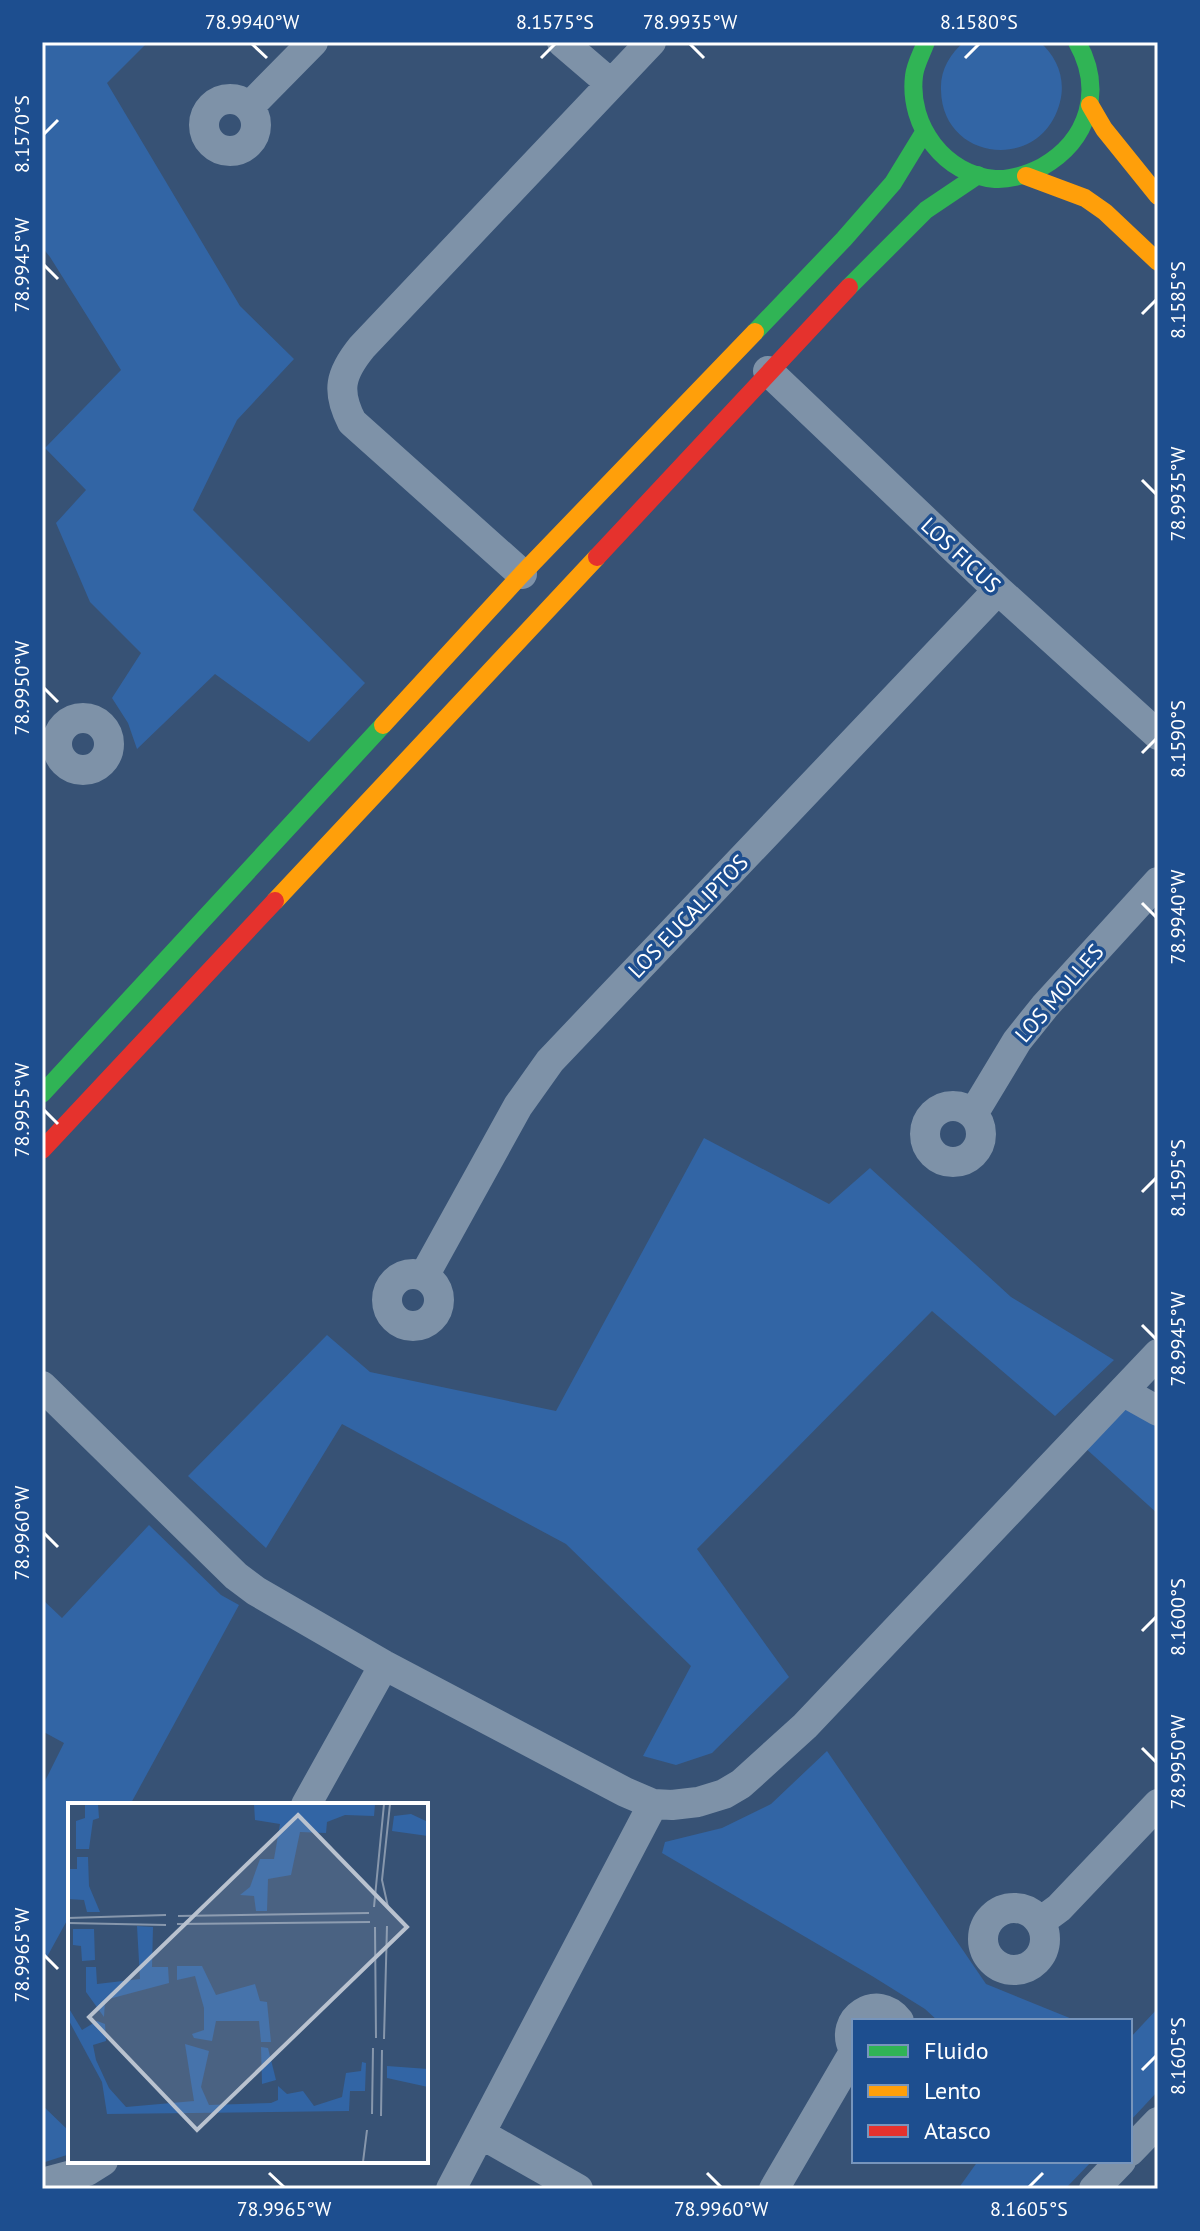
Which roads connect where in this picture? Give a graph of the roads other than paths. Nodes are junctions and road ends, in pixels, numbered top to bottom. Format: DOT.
graph roads {
  1 [pos="313,42"];
  2 [pos="562,42"];
  3 [pos="651,42"];
  4 [pos="926,42"];
  5 [pos="1077,42"];
  6 [pos="901,46"];
  7 [pos="913,77"];
  8 [pos="611,84"];
  9 [pos="1090,105"];
  10 [pos="249,107"];
  11 [pos="923,134"];
  12 [pos="978,175"];
  13 [pos="1026,176"];
  14 [pos="1158,196"];
  15 [pos="1158,262"];
  16 [pos="768,371"];
  17 [pos="522,574"];
  18 [pos="998,590"];
  19 [pos="1158,735"];
  20 [pos="1158,882"];
  21 [pos="42,1094"];
  22 [pos="973,1114"];
  23 [pos="42,1150"];
  24 [pos="424,1276"];
  25 [pos="1158,1354"];
  26 [pos="42,1386"];
  27 [pos="1124,1392"];
  28 [pos="1158,1411"];
  29 [pos="384,1665"];
  30 [pos="307,1803"];
  31 [pos="653,1804"];
  32 [pos="1158,1804"];
  33 [pos="1040,1922"];
  34 [pos="855,2019"];
  35 [pos="897,2019"];
  36 [pos="852,2022"];
  37 [pos="852,2047"];
  38 [pos="852,2054"];
  39 [pos="1158,2122"];
  40 [pos="481,2134"];
  41 [pos="1132,2149"];
  42 [pos="100,2163"];
  43 [pos="1119,2163"];
  44 [pos="42,2183"];
  45 [pos="451,2189"];
  46 [pos="578,2189"];
  47 [pos="774,2189"];
  48 [pos="1094,2189"];
  1 -- 10 [label="street"];
  2 -- 8 [label="street"];
  3 -- 8 [label="street"];
  4 -- 7 [label="street"];
  5 -- 9 [label="street"];
  6 -- 7 [label="street"];
  7 -- 11 [label="street"];
  8 -- 17 [label="street"];
  9 -- 13 [label="street"];
  9 -- 14 [label="street"];
  11 -- 12 [label="street"];
  11 -- 17 [label="street"];
  12 -- 13 [label="street"];
  12 -- 16 [label="street"];
  13 -- 15 [label="street"];
  16 -- 18 [label="street, LOS FICUS"];
  16 -- 23 [label="street"];
  17 -- 21 [label="street"];
  18 -- 19 [label="street, LOS FICUS"];
  18 -- 24 [label="street, LOS EUCALIPTOS"];
  20 -- 22 [label="street, LOS MOLLES"];
  25 -- 27 [label="street"];
  26 -- 29 [label="street"];
  27 -- 28 [label="street"];
  27 -- 31 [label="street"];
  29 -- 30 [label="street"];
  29 -- 31 [label="street"];
  31 -- 40 [label="street"];
  32 -- 33 [label="street"];
  34 -- 35 [label="street"];
  36 -- 37 [label="street"];
  38 -- 47 [label="street"];
  39 -- 41 [label="street"];
  40 -- 45 [label="street"];
  40 -- 46 [label="street"];
  42 -- 44 [label="street"];
  43 -- 48 [label="street"];
}
